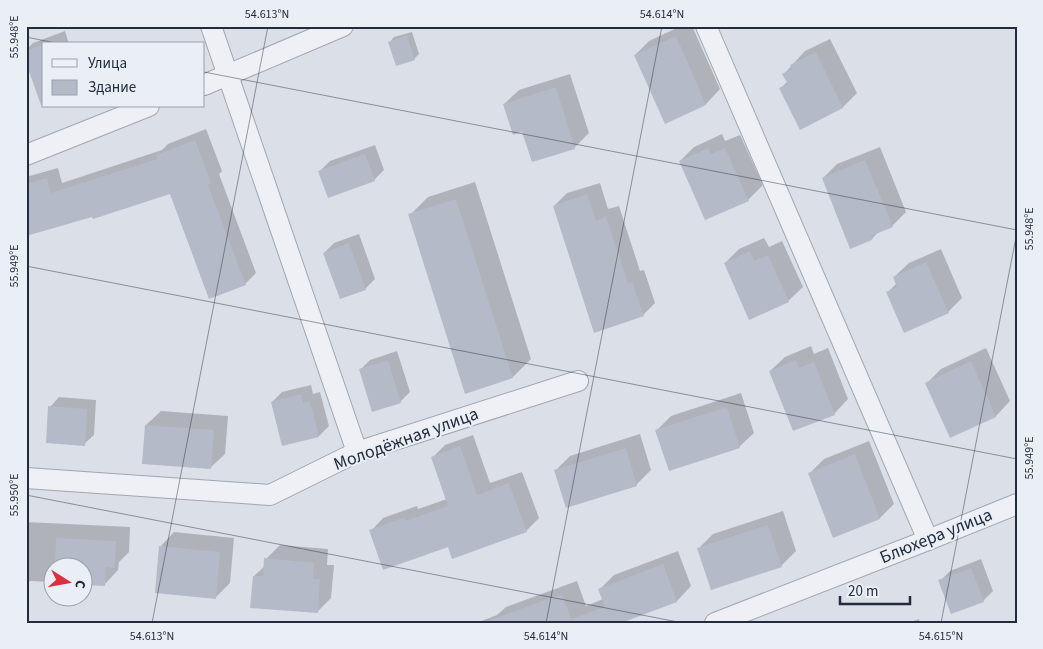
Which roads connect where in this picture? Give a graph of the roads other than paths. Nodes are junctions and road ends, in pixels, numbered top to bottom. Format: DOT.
graph roads {
  1 [pos="211,26"];
  2 [pos="343,26"];
  3 [pos="706,26"];
  4 [pos="228,75"];
  5 [pos="205,84"];
  6 [pos="144,108"];
  7 [pos="26,155"];
  8 [pos="578,381"];
  9 [pos="357,452"];
  10 [pos="26,478"];
  11 [pos="1017,504"];
  12 [pos="928,540"];
  13 [pos="715,623"];
  1 -- 4 [label="street"];
  2 -- 4 [label="street"];
  3 -- 12 [label="street"];
  4 -- 5 [label="street"];
  4 -- 9 [label="street"];
  6 -- 7 [label="street"];
  8 -- 9 [label="street, Молодёжная улица"];
  9 -- 10 [label="street, Молодёжная улица"];
  11 -- 12 [label="street, Блюхера улица"];
  12 -- 13 [label="street, Блюхера улица"];
}
